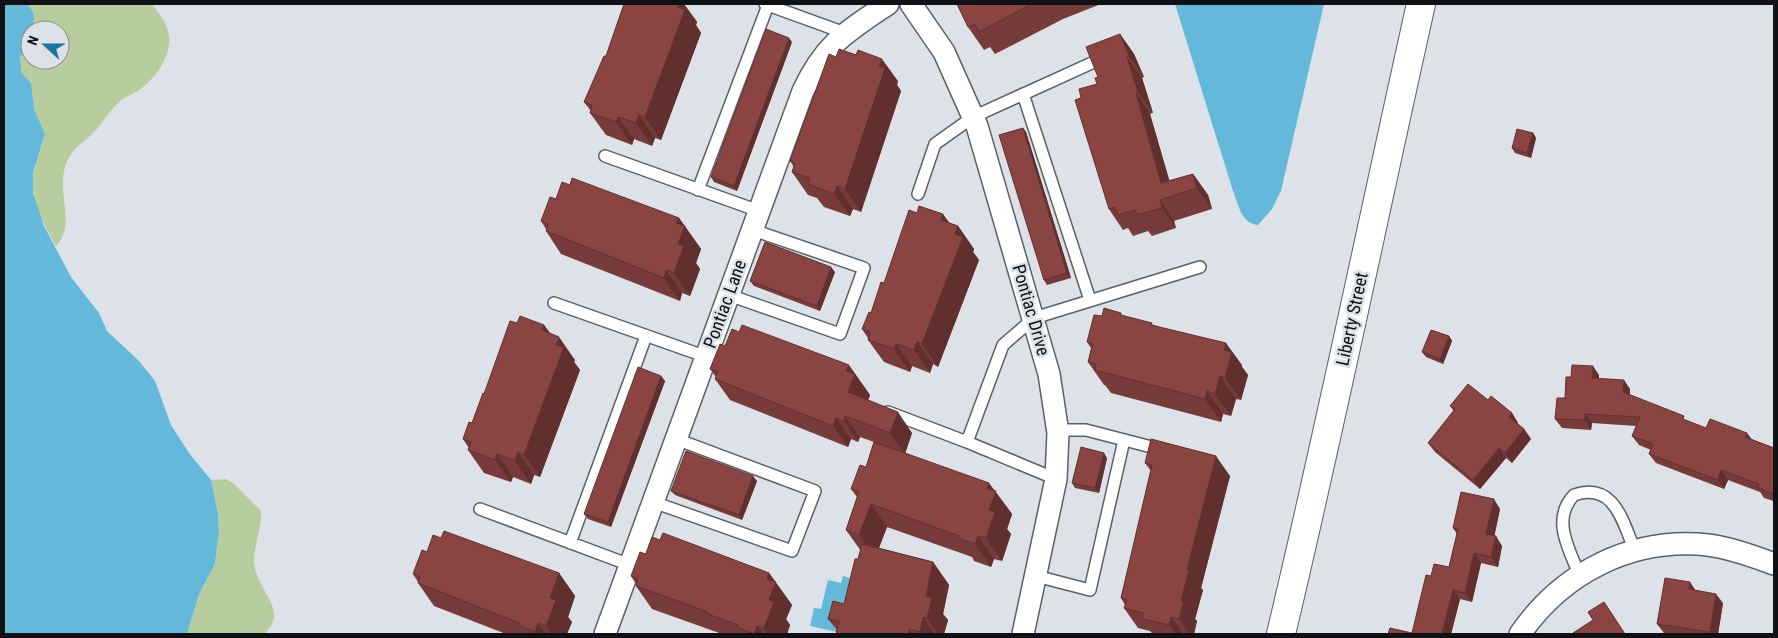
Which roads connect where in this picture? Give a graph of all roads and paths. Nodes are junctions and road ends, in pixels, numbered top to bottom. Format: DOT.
graph roads {
  1 [pos="766,4"];
  2 [pos="888,4"];
  3 [pos="911,4"];
  4 [pos="1421,4"];
  5 [pos="845,33"];
  6 [pos="1116,52"];
  7 [pos="1023,94"];
  8 [pos="973,117"];
  9 [pos="605,156"];
  10 [pos="698,190"];
  11 [pos="918,194"];
  12 [pos="756,220"];
  13 [pos="1200,267"];
  14 [pos="729,295"];
  15 [pos="1090,300"];
  16 [pos="554,303"];
  17 [pos="1034,318"];
  18 [pos="646,336"];
  19 [pos="706,357"];
  20 [pos="886,411"];
  21 [pos="1057,430"];
  22 [pos="676,439"];
  23 [pos="1124,440"];
  24 [pos="967,442"];
  25 [pos="1178,454"];
  26 [pos="1056,479"];
  27 [pos="653,502"];
  28 [pos="480,509"];
  29 [pos="570,543"];
  30 [pos="1635,551"];
  31 [pos="1774,564"];
  32 [pos="630,565"];
  33 [pos="1579,574"];
  34 [pos="1036,576"];
  35 [pos="605,634"];
  36 [pos="1023,634"];
  37 [pos="1281,634"];
  38 [pos="1520,634"];
  1 -- 5 [label="lane"];
  1 -- 10 [label="lane"];
  2 -- 5 [label="street, Pontiac Lane"];
  3 -- 8 [label="street, Pontiac Drive"];
  4 -- 37 [label="street, Liberty Street"];
  5 -- 12 [label="street, Pontiac Lane"];
  6 -- 7 [label="lane"];
  7 -- 8 [label="lane"];
  7 -- 15 [label="lane"];
  8 -- 11 [label="lane"];
  8 -- 17 [label="street, Pontiac Drive"];
  9 -- 10 [label="lane"];
  10 -- 12 [label="lane"];
  12 -- 14 [label="street, Pontiac Lane"];
  12 -- 14 [label="lane"];
  13 -- 15 [label="lane"];
  14 -- 19 [label="street, Pontiac Lane"];
  15 -- 17 [label="lane"];
  16 -- 18 [label="lane"];
  17 -- 21 [label="street, Pontiac Drive"];
  17 -- 24 [label="lane"];
  18 -- 19 [label="lane"];
  18 -- 29 [label="lane"];
  19 -- 22 [label="street, Pontiac Lane"];
  20 -- 24 [label="lane"];
  21 -- 23 [label="lane"];
  21 -- 26 [label="street, Pontiac Drive"];
  22 -- 27 [label="street, Pontiac Lane"];
  22 -- 27 [label="lane"];
  23 -- 25 [label="lane"];
  23 -- 34 [label="lane"];
  24 -- 26 [label="lane"];
  26 -- 34 [label="street, Pontiac Drive"];
  27 -- 32 [label="street, Pontiac Lane"];
  28 -- 29 [label="lane"];
  29 -- 32 [label="lane"];
  30 -- 31 [label="street"];
  30 -- 33 [label="street"];
  30 -- 33 [label="lane"];
  32 -- 35 [label="street, Pontiac Lane"];
  33 -- 38 [label="street"];
  34 -- 36 [label="street, Pontiac Drive"];
}
